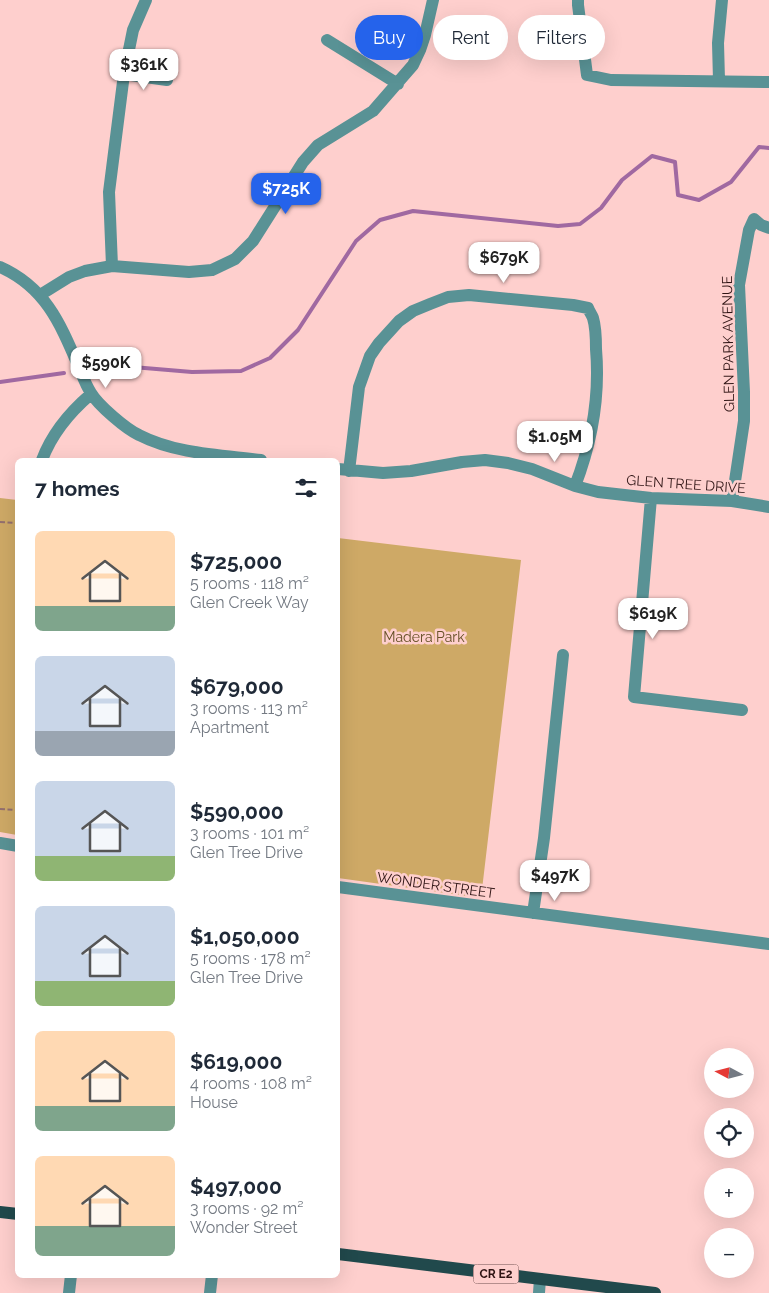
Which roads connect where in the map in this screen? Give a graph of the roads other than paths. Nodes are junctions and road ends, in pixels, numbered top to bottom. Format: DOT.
graph roads {
  1 [pos="146,0"];
  2 [pos="433,0"];
  3 [pos="578,0"];
  4 [pos="722,0"];
  5 [pos="328,40"];
  6 [pos="124,74"];
  7 [pos="168,80"];
  8 [pos="720,80"];
  9 [pos="769,82"];
  10 [pos="398,84"];
  11 [pos="769,228"];
  12 [pos="112,266"];
  13 [pos="0,267"];
  14 [pos="40,295"];
  15 [pos="91,394"];
  16 [pos="43,458"];
  17 [pos="246,458"];
  18 [pos="344,470"];
  19 [pos="575,486"];
  20 [pos="651,498"];
  21 [pos="732,501"];
  22 [pos="769,507"];
  23 [pos="563,655"];
  24 [pos="742,710"];
  25 [pos="0,843"];
  26 [pos="15,846"];
  27 [pos="340,888"];
  28 [pos="533,913"];
  29 [pos="769,944"];
  30 [pos="0,1212"];
  31 [pos="15,1214"];
  32 [pos="340,1254"];
  33 [pos="71,1278"];
  34 [pos="212,1278"];
  35 [pos="540,1279"];
  36 [pos="69,1293"];
  37 [pos="210,1293"];
  38 [pos="539,1293"];
  39 [pos="655,1293"];
  1 -- 6 [label="street"];
  2 -- 10 [label="street"];
  3 -- 8 [label="street"];
  4 -- 8 [label="street"];
  5 -- 10 [label="street"];
  6 -- 7 [label="street"];
  6 -- 12 [label="street"];
  8 -- 9 [label="street"];
  10 -- 12 [label="street"];
  11 -- 21 [label="street, GLEN PARK AVENUE"];
  12 -- 14 [label="street"];
  13 -- 14 [label="street"];
  14 -- 15 [label="street"];
  15 -- 16 [label="street"];
  15 -- 17 [label="street"];
  18 -- 19 [label="street, GLEN TREE DRIVE"];
  18 -- 19 [label="street"];
  19 -- 20 [label="street, GLEN TREE DRIVE"];
  20 -- 21 [label="street, GLEN TREE DRIVE"];
  20 -- 24 [label="street"];
  21 -- 22 [label="street, GLEN TREE DRIVE"];
  23 -- 28 [label="street"];
  25 -- 26 [label="street"];
  27 -- 28 [label="street, WONDER STREET"];
  28 -- 29 [label="street, WONDER STREET"];
  30 -- 31 [label="main road"];
  32 -- 35 [label="main road, CR E2"];
  33 -- 36 [label="street"];
  34 -- 37 [label="street"];
  35 -- 38 [label="street"];
  35 -- 39 [label="main road, CR E2"];
}
